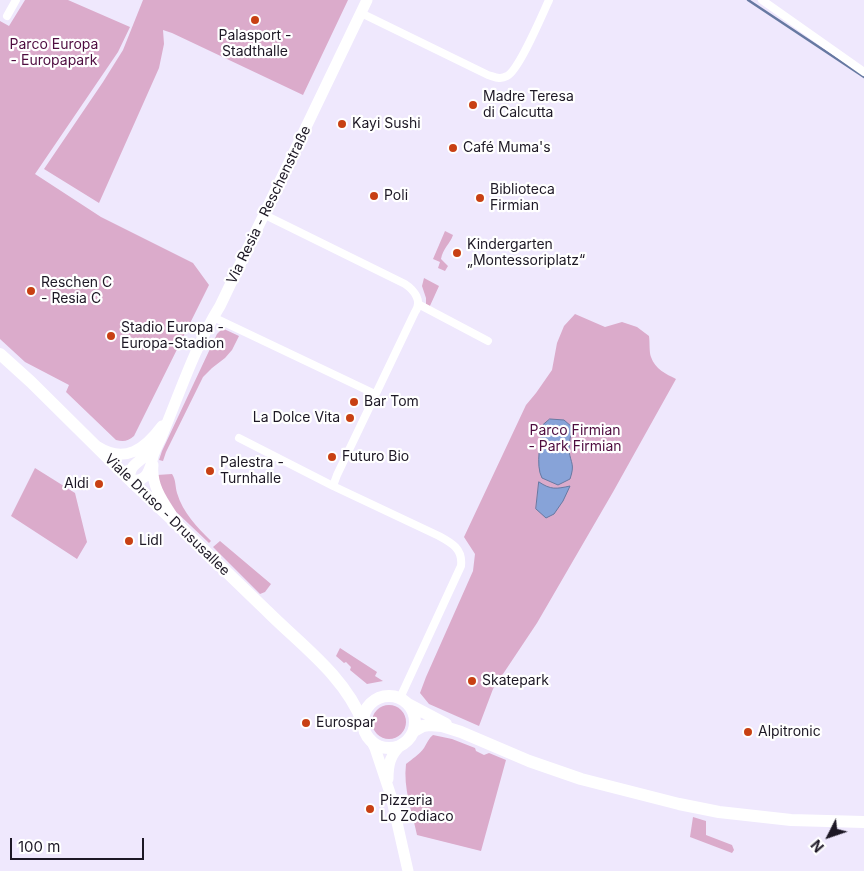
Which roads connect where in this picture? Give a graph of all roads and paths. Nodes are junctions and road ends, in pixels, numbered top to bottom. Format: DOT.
graph roads {
  1 [pos="16,0"];
  2 [pos="367,0"];
  3 [pos="549,0"];
  4 [pos="762,0"];
  5 [pos="361,13"];
  6 [pos="7,16"];
  7 [pos="864,72"];
  8 [pos="265,215"];
  9 [pos="418,304"];
  10 [pos="213,318"];
  11 [pos="488,341"];
  12 [pos="0,354"];
  13 [pos="375,394"];
  14 [pos="170,414"];
  15 [pos="239,438"];
  16 [pos="92,443"];
  17 [pos="157,448"];
  18 [pos="131,481"];
  19 [pos="334,486"];
  20 [pos="176,522"];
  21 [pos="333,676"];
  22 [pos="400,698"];
  23 [pos="375,700"];
  24 [pos="363,723"];
  25 [pos="461,732"];
  26 [pos="412,734"];
  27 [pos="371,740"];
  28 [pos="402,744"];
  29 [pos="391,796"];
  30 [pos="864,822"];
  31 [pos="408,871"];
  1 -- 6 [label="street"];
  2 -- 5 [label="main road, Via Resia - Reschenstraße"];
  3 -- 5 [label="street"];
  4 -- 7 [label="street"];
  5 -- 8 [label="main road, Via Resia - Reschenstraße"];
  8 -- 9 [label="street"];
  8 -- 10 [label="main road, Via Resia - Reschenstraße"];
  9 -- 11 [label="street"];
  9 -- 13 [label="street"];
  10 -- 13 [label="street"];
  10 -- 14 [label="main road, Via Resia - Reschenstraße"];
  12 -- 16 [label="main road, Viale Druso - Drususallee"];
  13 -- 19 [label="street"];
  14 -- 16 [label="main road"];
  14 -- 17 [label="main road, Via Resia - Reschenstraße"];
  14 -- 18 [label="main road, Via Resia - Reschenstraße"];
  15 -- 19 [label="street"];
  16 -- 18 [label="main road, Viale Druso - Drususallee"];
  17 -- 18 [label="main road, Via Resia - Reschenstraße"];
  17 -- 20 [label="main road"];
  18 -- 20 [label="main road, Viale Druso - Drususallee"];
  19 -- 22 [label="street"];
  20 -- 21 [label="main road, Viale Druso - Drususallee"];
  21 -- 23 [label="main road, Viale Druso - Drususallee"];
  21 -- 24 [label="main road, Viale Druso - Drususallee"];
  22 -- 23 [label="main road"];
  22 -- 25 [label="main road"];
  22 -- 26 [label="main road"];
  23 -- 24 [label="main road"];
  24 -- 27 [label="main road"];
  25 -- 26 [label="main road"];
  25 -- 30 [label="main road"];
  26 -- 28 [label="main road"];
  27 -- 28 [label="main road"];
  27 -- 29 [label="main road"];
  28 -- 29 [label="main road"];
  29 -- 31 [label="main road"];
}
